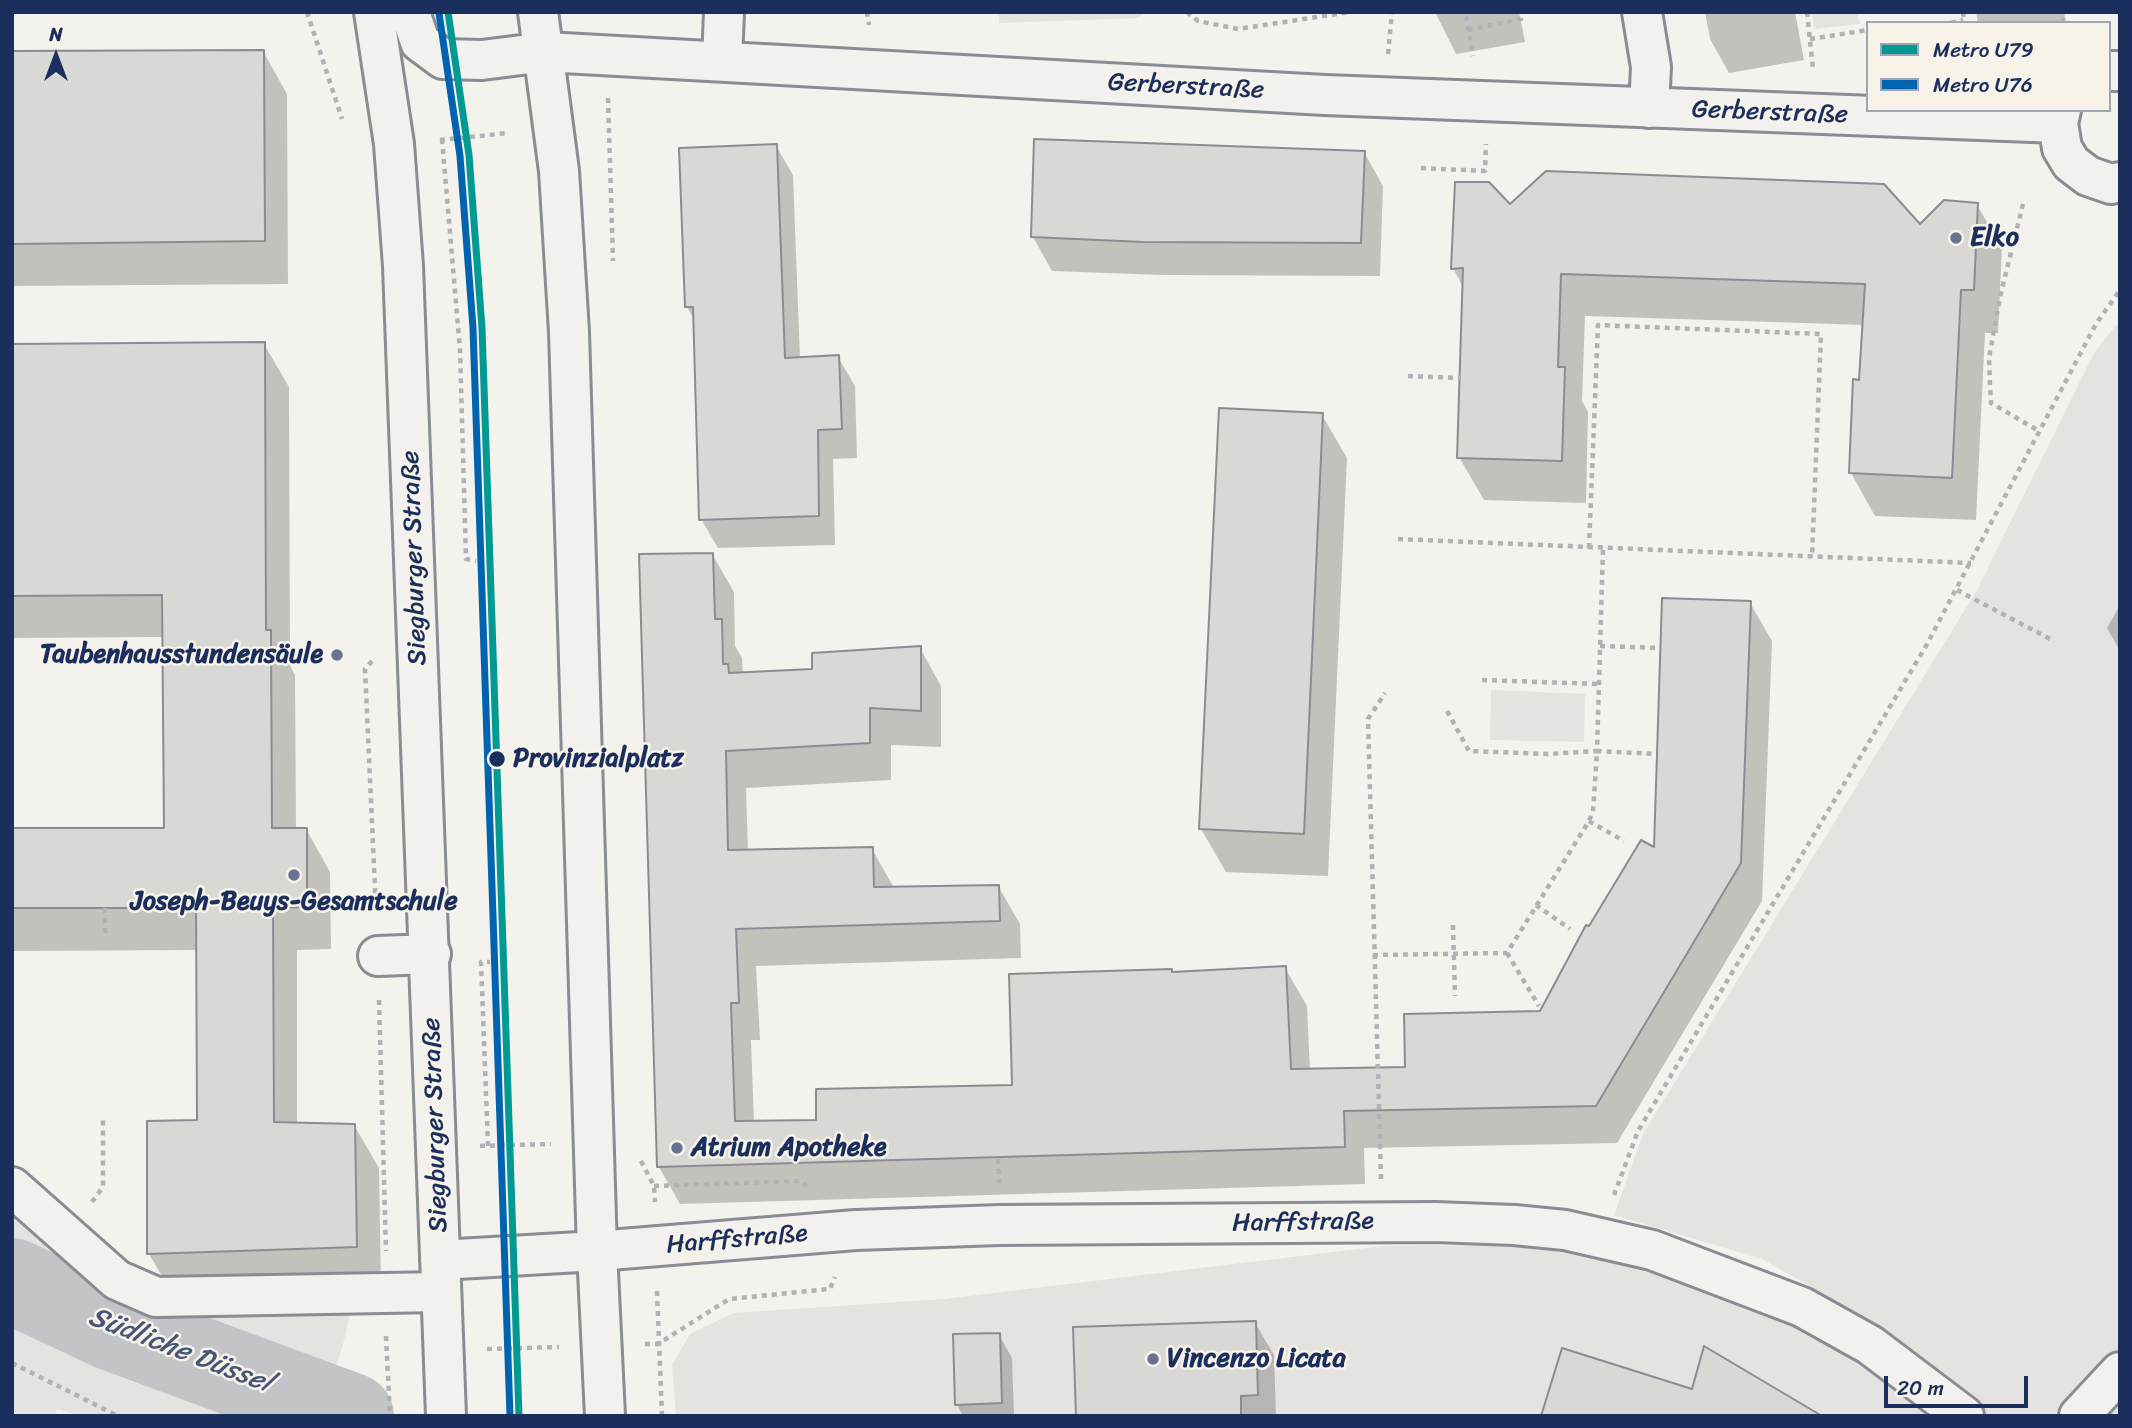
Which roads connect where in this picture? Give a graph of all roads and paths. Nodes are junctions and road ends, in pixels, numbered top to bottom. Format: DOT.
graph roads {
  1 [pos="307,12"];
  2 [pos="374,12"];
  3 [pos="410,12"];
  4 [pos="538,12"];
  5 [pos="724,12"];
  6 [pos="1187,12"];
  7 [pos="1350,12"];
  8 [pos="1520,12"];
  9 [pos="1642,12"];
  10 [pos="1807,12"];
  11 [pos="1962,12"];
  12 [pos="1964,21"];
  13 [pos="1468,30"];
  14 [pos="1866,30"];
  15 [pos="1810,39"];
  16 [pos="545,52"];
  17 [pos="722,61"];
  18 [pos="1814,80"];
  19 [pos="1649,108"];
  20 [pos="2059,117"];
  21 [pos="609,123"];
  22 [pos="344,124"];
  23 [pos="554,128"];
  24 [pos="442,139"];
  25 [pos="394,144"];
  26 [pos="2120,182"];
  27 [pos="2023,204"];
  28 [pos="2120,290"];
  29 [pos="1408,376"];
  30 [pos="1460,378"];
  31 [pos="2039,431"];
  32 [pos="1398,539"];
  33 [pos="1589,548"];
  34 [pos="1603,548"];
  35 [pos="1812,556"];
  36 [pos="476,561"];
  37 [pos="1971,563"];
  38 [pos="1957,590"];
  39 [pos="2052,640"];
  40 [pos="1600,646"];
  41 [pos="1660,648"];
  42 [pos="1482,680"];
  43 [pos="1598,684"];
  44 [pos="1385,693"];
  45 [pos="1447,711"];
  46 [pos="1597,751"];
  47 [pos="1656,754"];
  48 [pos="1590,821"];
  49 [pos="1624,841"];
  50 [pos="1536,905"];
  51 [pos="104,908"];
  52 [pos="1453,925"];
  53 [pos="1570,929"];
  54 [pos="104,937"];
  55 [pos="1507,953"];
  56 [pos="430,954"];
  57 [pos="1454,954"];
  58 [pos="1373,955"];
  59 [pos="378,956"];
  60 [pos="491,962"];
  61 [pos="1455,996"];
  62 [pos="1539,1006"];
  63 [pos="103,1119"];
  64 [pos="594,1143"];
  65 [pos="488,1146"];
  66 [pos="384,1148"];
  67 [pos="436,1148"];
  68 [pos="12,1187"];
  69 [pos="103,1187"];
  70 [pos="1383,1222"];
  71 [pos="856,1230"];
  72 [pos="1599,1236"];
  73 [pos="597,1251"];
  74 [pos="441,1276"];
  75 [pos="387,1294"];
  76 [pos="658,1306"];
  77 [pos="658,1344"];
  78 [pos="601,1346"];
  79 [pos="385,1352"];
  80 [pos="442,1361"];
  81 [pos="12,1363"];
  82 [pos="2120,1373"];
  83 [pos="605,1414"];
  84 [pos="118,1416"];
  85 [pos="390,1416"];
  86 [pos="446,1416"];
  87 [pos="662,1416"];
  88 [pos="1964,1416"];
  89 [pos="2079,1416"];
  1 -- 22 [label="path"];
  2 -- 25 [label="street, Siegburger Straße"];
  3 -- 16 [label="street"];
  4 -- 16 [label="street"];
  5 -- 17 [label="street"];
  6 -- 7 [label="path"];
  8 -- 13 [label="path"];
  9 -- 19 [label="street"];
  10 -- 15 [label="path"];
  11 -- 12 [label="path"];
  14 -- 15 [label="path"];
  15 -- 18 [label="path"];
  16 -- 17 [label="street, Gerberstraße"];
  16 -- 23 [label="street"];
  17 -- 19 [label="street, Gerberstraße"];
  19 -- 20 [label="street, Gerberstraße"];
  20 -- 26 [label="street, Gerberstraße"];
  21 -- 23 [label="path"];
  23 -- 24 [label="path"];
  23 -- 64 [label="street"];
  24 -- 25 [label="path"];
  24 -- 36 [label="path"];
  25 -- 56 [label="street, Siegburger Straße"];
  27 -- 31 [label="path"];
  28 -- 31 [label="path"];
  29 -- 30 [label="path"];
  31 -- 37 [label="path"];
  32 -- 33 [label="path"];
  33 -- 34 [label="path"];
  33 -- 35 [label="path"];
  34 -- 35 [label="path"];
  34 -- 40 [label="path"];
  35 -- 37 [label="path"];
  37 -- 38 [label="path"];
  38 -- 39 [label="path"];
  38 -- 72 [label="path"];
  40 -- 41 [label="path"];
  40 -- 43 [label="path"];
  42 -- 43 [label="path"];
  43 -- 46 [label="path"];
  44 -- 58 [label="path"];
  45 -- 46 [label="path"];
  46 -- 47 [label="path"];
  46 -- 48 [label="path"];
  48 -- 49 [label="path"];
  48 -- 50 [label="path"];
  50 -- 53 [label="path"];
  50 -- 55 [label="path"];
  51 -- 54 [label="path"];
  52 -- 57 [label="path"];
  55 -- 57 [label="path"];
  55 -- 62 [label="path"];
  56 -- 59 [label="street"];
  56 -- 67 [label="street, Siegburger Straße"];
  57 -- 58 [label="path"];
  57 -- 61 [label="path"];
  58 -- 70 [label="path"];
  59 -- 66 [label="path"];
  60 -- 65 [label="path"];
  63 -- 69 [label="path"];
  64 -- 65 [label="path"];
  64 -- 73 [label="street"];
  65 -- 67 [label="path"];
  66 -- 67 [label="path"];
  66 -- 75 [label="path"];
  67 -- 74 [label="street, Siegburger Straße"];
  68 -- 75 [label="street, Siegburger Straße"];
  70 -- 71 [label="street, Harffstraße"];
  70 -- 72 [label="street, Harffstraße"];
  71 -- 73 [label="street, Harffstraße"];
  71 -- 77 [label="path"];
  72 -- 88 [label="street, Harffstraße"];
  73 -- 74 [label="street, Siegburger Straße"];
  73 -- 78 [label="street"];
  74 -- 75 [label="street, Siegburger Straße"];
  74 -- 80 [label="street"];
  75 -- 79 [label="path"];
  76 -- 77 [label="path"];
  77 -- 78 [label="path"];
  77 -- 87 [label="path"];
  78 -- 80 [label="path"];
  78 -- 83 [label="street"];
  79 -- 80 [label="path"];
  79 -- 85 [label="path"];
  80 -- 86 [label="street"];
  81 -- 84 [label="path"];
  82 -- 89 [label="street"];
}
